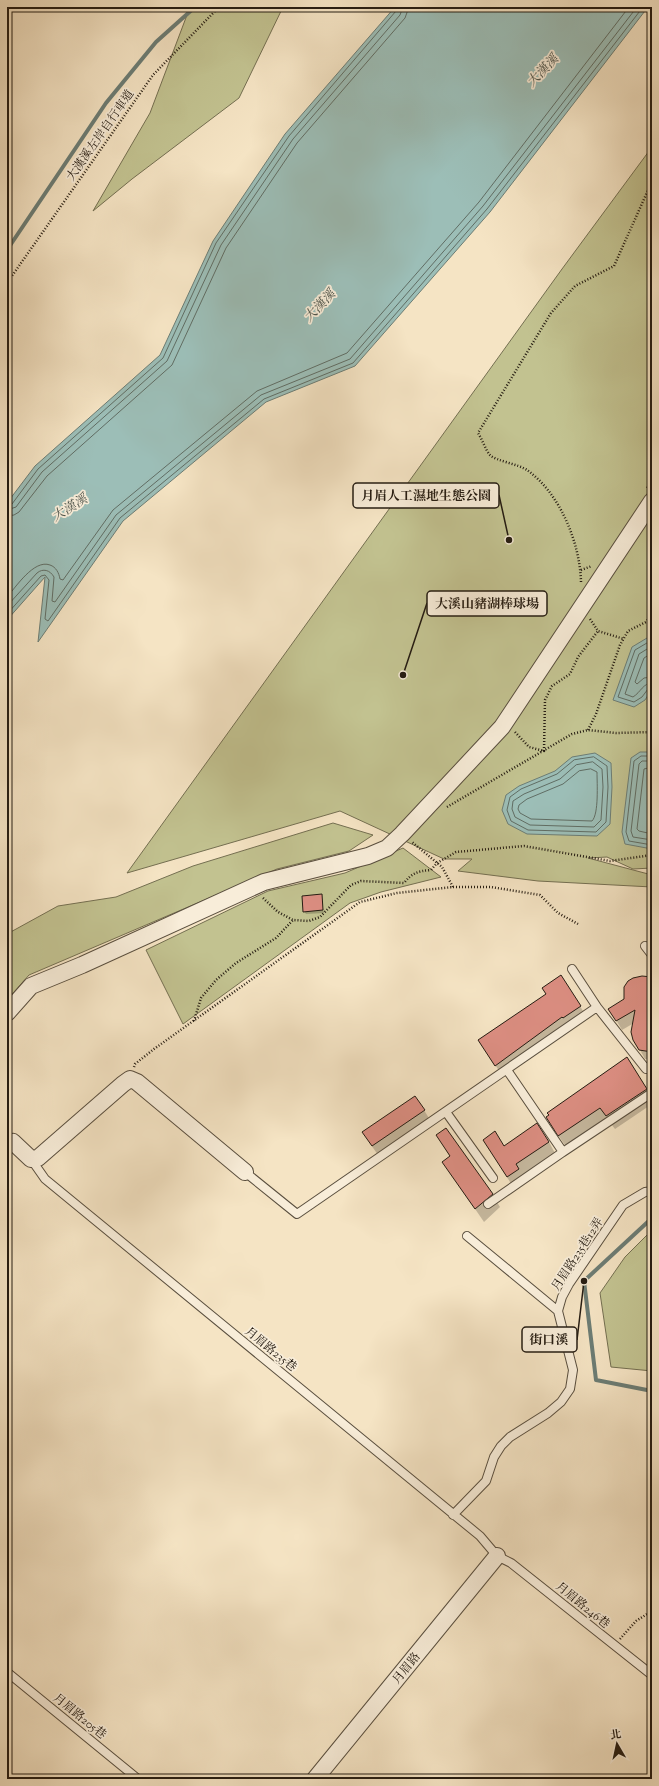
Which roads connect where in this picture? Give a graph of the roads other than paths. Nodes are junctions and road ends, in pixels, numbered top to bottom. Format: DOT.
graph roads {
  1 [pos="652,501"];
  2 [pos="645,946"];
  3 [pos="652,955"];
  4 [pos="572,969"];
  5 [pos="597,1007"];
  6 [pos="7,1013"];
  7 [pos="652,1064"];
  8 [pos="507,1070"];
  9 [pos="650,1094"];
  10 [pos="446,1112"];
  11 [pos="7,1145"];
  12 [pos="563,1152"];
  13 [pos="31,1159"];
  14 [pos="245,1172"];
  15 [pos="493,1178"];
  16 [pos="652,1191"];
  17 [pos="488,1204"];
  18 [pos="467,1236"];
  19 [pos="558,1311"];
  20 [pos="453,1515"];
  21 [pos="497,1556"];
  22 [pos="7,1672"];
  23 [pos="652,1675"];
  24 [pos="138,1779"];
  25 [pos="315,1779"];
  1 -- 6 [label="street"];
  2 -- 3 [label="lane"];
  4 -- 5 [label="lane"];
  5 -- 7 [label="lane"];
  5 -- 8 [label="lane"];
  8 -- 10 [label="lane"];
  8 -- 12 [label="lane"];
  9 -- 12 [label="lane"];
  10 -- 14 [label="lane"];
  10 -- 15 [label="lane"];
  11 -- 13 [label="street"];
  12 -- 17 [label="lane"];
  13 -- 14 [label="street"];
  13 -- 20 [label="lane, 月眉路235巷"];
  16 -- 19 [label="lane, 月眉路235巷12弄"];
  18 -- 19 [label="lane"];
  19 -- 20 [label="lane, 月眉路235巷12弄"];
  20 -- 21 [label="lane, 月眉路235巷"];
  21 -- 23 [label="lane, 月眉路246巷"];
  21 -- 25 [label="street, 月眉路"];
  22 -- 24 [label="lane, 月眉路205巷"];
}
